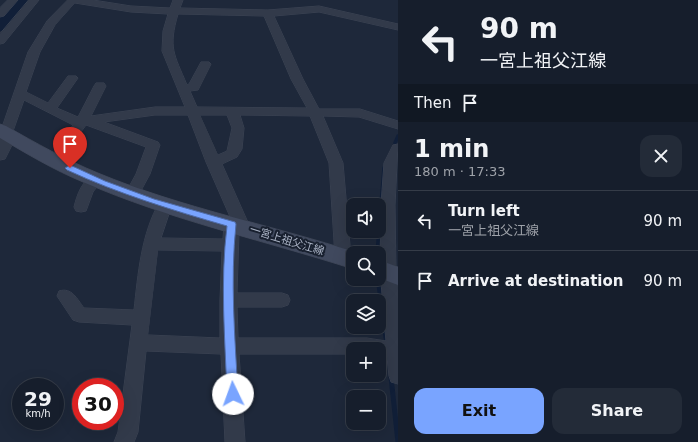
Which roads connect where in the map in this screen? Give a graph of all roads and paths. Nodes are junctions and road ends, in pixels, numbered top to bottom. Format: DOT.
graph roads {
  1 [pos="13,0"];
  2 [pos="34,0"];
  3 [pos="73,0"];
  4 [pos="257,0"];
  5 [pos="289,0"];
  6 [pos="176,5"];
  7 [pos="302,10"];
  8 [pos="264,13"];
  9 [pos="0,14"];
  10 [pos="398,27"];
  11 [pos="0,41"];
  12 [pos="205,64"];
  13 [pos="72,78"];
  14 [pos="100,86"];
  15 [pos="183,89"];
  16 [pos="20,94"];
  17 [pos="51,108"];
  18 [pos="192,111"];
  19 [pos="232,111"];
  20 [pos="316,112"];
  21 [pos="127,115"];
  22 [pos="85,121"];
  23 [pos="398,125"];
  24 [pos="3,132"];
  25 [pos="121,133"];
  26 [pos="0,156"];
  27 [pos="397,156"];
  28 [pos="57,162"];
  29 [pos="213,162"];
  30 [pos="95,180"];
  31 [pos="132,194"];
  32 [pos="165,205"];
  33 [pos="80,207"];
  34 [pos="237,226"];
  35 [pos="152,244"];
  36 [pos="230,245"];
  37 [pos="346,246"];
  38 [pos="346,258"];
  39 [pos="388,272"];
  40 [pos="65,296"];
  41 [pos="228,300"];
  42 [pos="282,300"];
  43 [pos="142,318"];
  44 [pos="139,343"];
  45 [pos="230,346"];
  46 [pos="397,351"];
  47 [pos="398,376"];
  48 [pos="124,442"];
  49 [pos="235,442"];
  1 -- 9 [label="street"];
  2 -- 11 [label="street"];
  3 -- 6 [label="street"];
  3 -- 16 [label="street"];
  4 -- 8 [label="street"];
  5 -- 7 [label="street"];
  6 -- 8 [label="street"];
  6 -- 15 [label="street"];
  7 -- 8 [label="street"];
  7 -- 10 [label="street"];
  8 -- 20 [label="street"];
  12 -- 15 [label="street"];
  13 -- 17 [label="street"];
  14 -- 22 [label="street"];
  15 -- 18 [label="street"];
  16 -- 17 [label="street"];
  16 -- 24 [label="street"];
  17 -- 22 [label="street"];
  18 -- 19 [label="street"];
  18 -- 21 [label="street"];
  18 -- 29 [label="street"];
  19 -- 20 [label="street"];
  19 -- 29 [label="street"];
  20 -- 23 [label="street"];
  20 -- 37 [label="street"];
  21 -- 22 [label="street"];
  21 -- 25 [label="street"];
  22 -- 25 [label="street"];
  22 -- 28 [label="street"];
  24 -- 26 [label="street"];
  24 -- 28 [label="main road, 一宮上祖父江線"];
  25 -- 31 [label="street"];
  27 -- 39 [label="street"];
  28 -- 30 [label="main road, 一宮上祖父江線"];
  29 -- 34 [label="street"];
  30 -- 31 [label="main road, 一宮上祖父江線"];
  30 -- 33 [label="street"];
  31 -- 32 [label="main road, 一宮上祖父江線"];
  32 -- 34 [label="main road, 一宮上祖父江線"];
  32 -- 35 [label="street"];
  34 -- 36 [label="street"];
  34 -- 38 [label="main road, 一宮上祖父江線"];
  35 -- 36 [label="street"];
  35 -- 43 [label="street"];
  36 -- 41 [label="street"];
  39 -- 46 [label="street"];
  40 -- 43 [label="street"];
  41 -- 42 [label="street"];
  41 -- 45 [label="street"];
  43 -- 44 [label="street"];
  44 -- 45 [label="street"];
  44 -- 48 [label="street"];
  45 -- 46 [label="street"];
  45 -- 49 [label="street"];
  46 -- 47 [label="street"];
}
